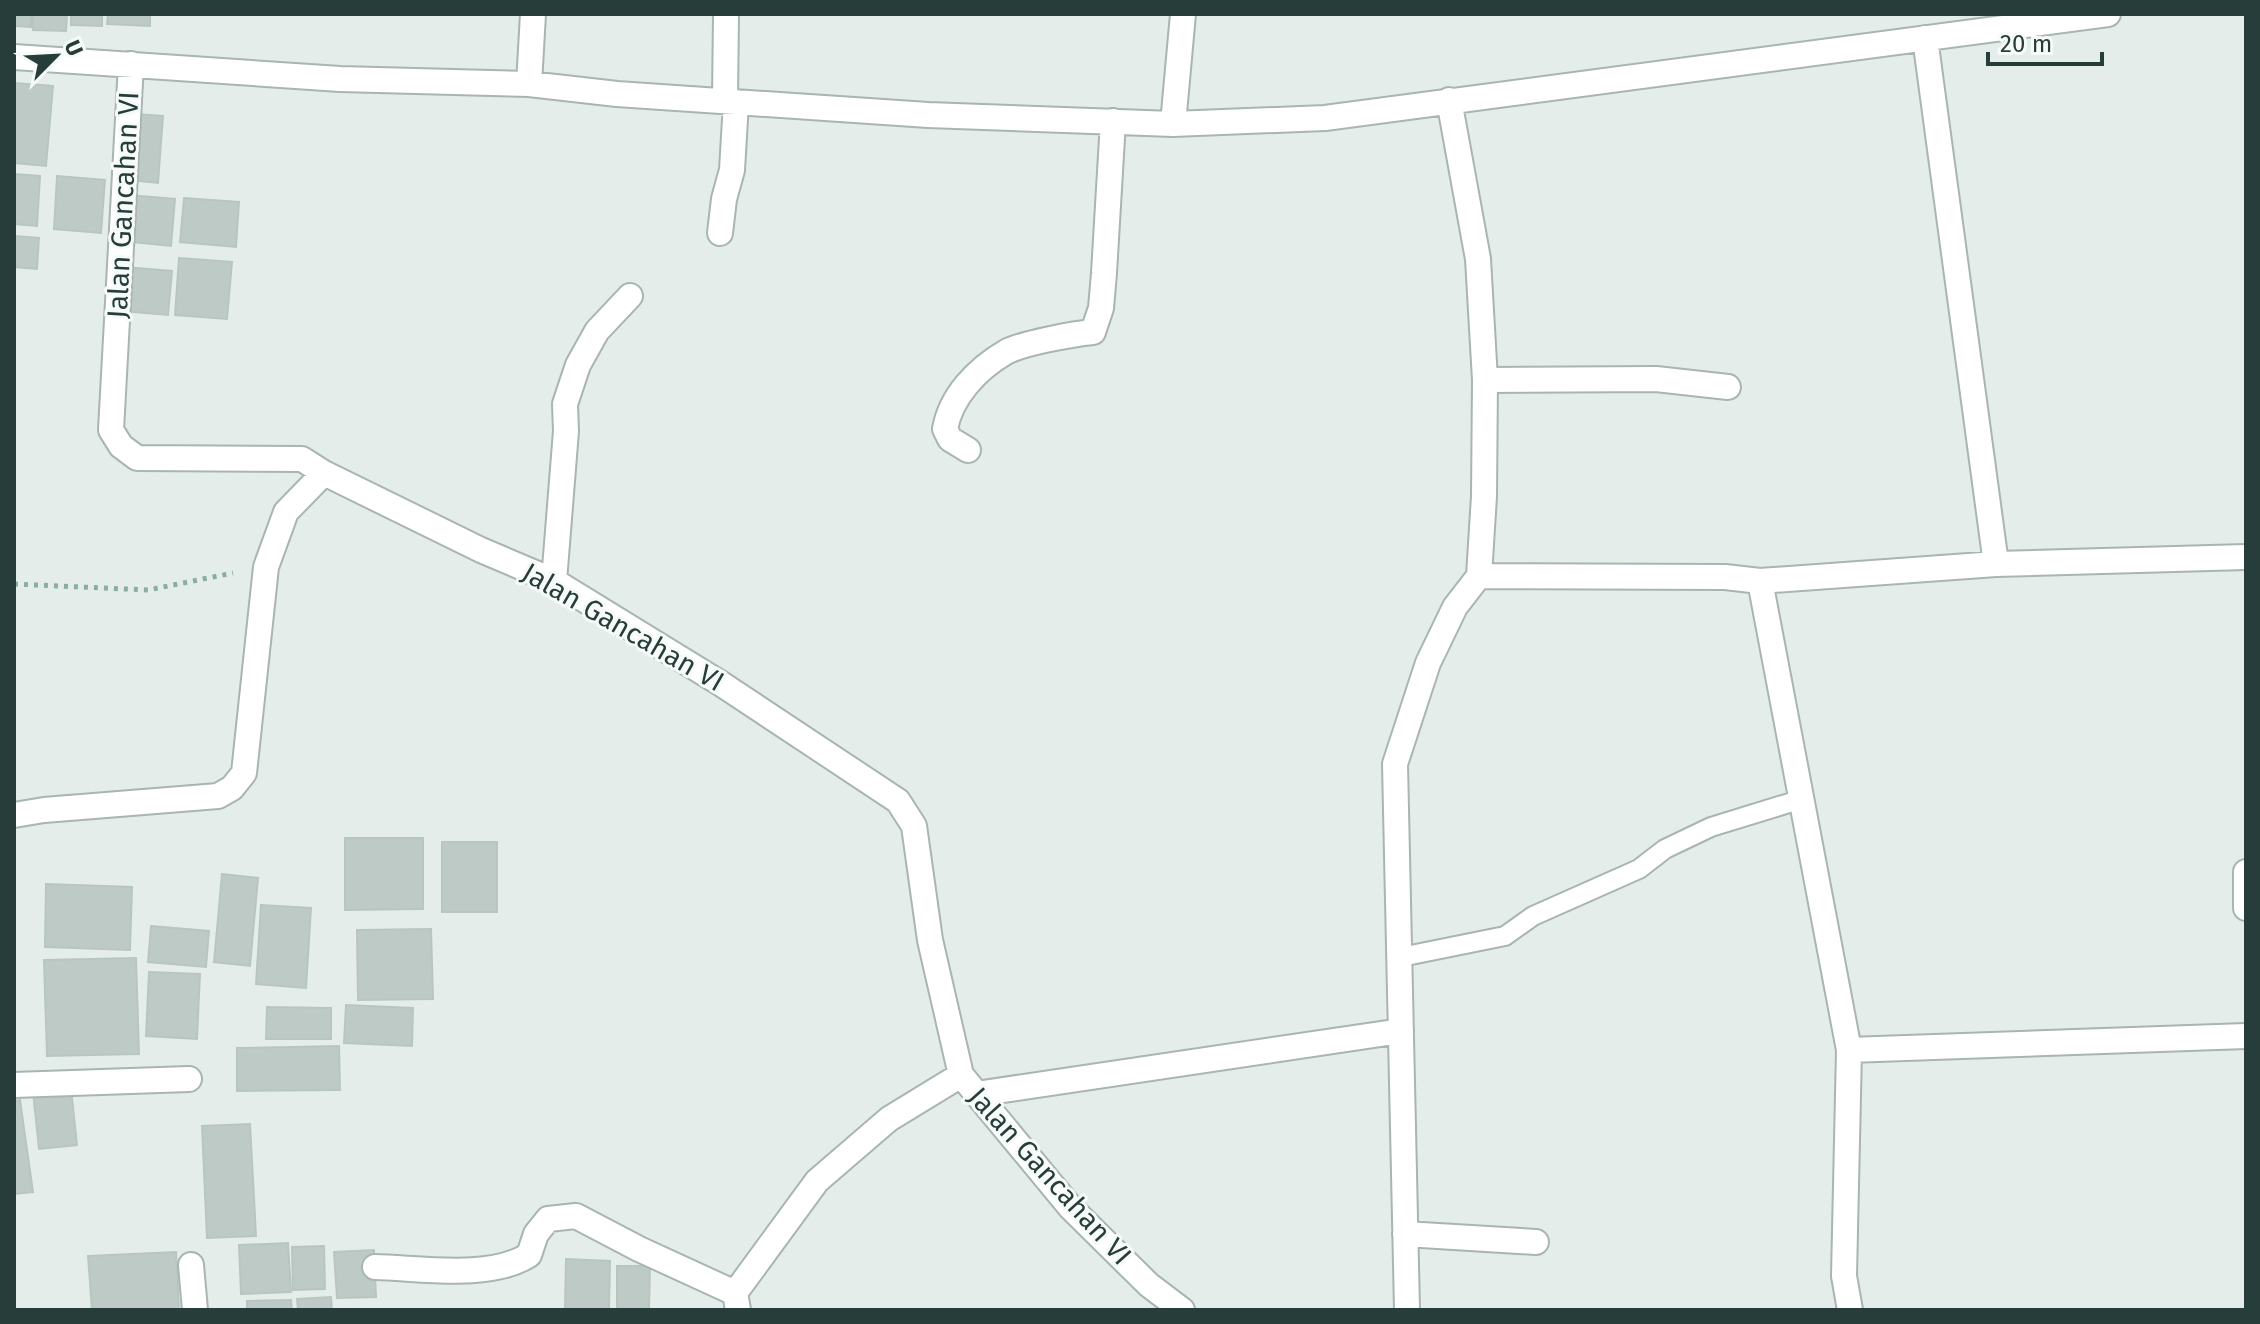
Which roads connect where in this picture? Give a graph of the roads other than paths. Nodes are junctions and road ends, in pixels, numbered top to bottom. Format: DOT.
graph roads {
  1 [pos="533,14"];
  2 [pos="726,14"];
  3 [pos="1183,14"];
  4 [pos="2108,14"];
  5 [pos="1925,38"];
  6 [pos="14,57"];
  7 [pos="131,64"];
  8 [pos="529,84"];
  9 [pos="1449,100"];
  10 [pos="730,101"];
  11 [pos="1113,121"];
  12 [pos="1173,124"];
  13 [pos="720,233"];
  14 [pos="630,296"];
  15 [pos="1485,380"];
  16 [pos="1728,387"];
  17 [pos="968,450"];
  18 [pos="324,473"];
  19 [pos="2246,557"];
  20 [pos="1996,564"];
  21 [pos="1479,576"];
  22 [pos="554,581"];
  23 [pos="1760,581"];
  24 [pos="1802,799"];
  25 [pos="14,815"];
  26 [pos="2246,872"];
  27 [pos="2246,908"];
  28 [pos="1401,957"];
  29 [pos="1401,1031"];
  30 [pos="2246,1036"];
  31 [pos="1849,1050"];
  32 [pos="961,1075"];
  33 [pos="189,1079"];
  34 [pos="14,1085"];
  35 [pos="976,1094"];
  36 [pos="1405,1234"];
  37 [pos="1536,1242"];
  38 [pos="191,1265"];
  39 [pos="375,1267"];
  40 [pos="736,1302"];
  41 [pos="195,1310"];
  42 [pos="1182,1310"];
  43 [pos="1407,1310"];
  44 [pos="1850,1310"];
  1 -- 8 [label="street"];
  2 -- 10 [label="street"];
  3 -- 12 [label="street"];
  4 -- 5 [label="street"];
  5 -- 9 [label="street"];
  5 -- 20 [label="street"];
  6 -- 7 [label="street"];
  7 -- 8 [label="street"];
  7 -- 18 [label="street, Jalan Gancahan VI"];
  8 -- 10 [label="street"];
  9 -- 12 [label="street"];
  9 -- 15 [label="street"];
  10 -- 11 [label="street"];
  10 -- 13 [label="street"];
  11 -- 12 [label="street"];
  11 -- 17 [label="street"];
  14 -- 22 [label="street"];
  15 -- 16 [label="street"];
  15 -- 21 [label="street"];
  18 -- 22 [label="street, Jalan Gancahan VI"];
  18 -- 25 [label="street"];
  19 -- 20 [label="street"];
  20 -- 23 [label="street"];
  21 -- 23 [label="street"];
  21 -- 28 [label="street"];
  22 -- 32 [label="street, Jalan Gancahan VI"];
  23 -- 24 [label="street"];
  24 -- 28 [label="lane"];
  24 -- 31 [label="street"];
  26 -- 27 [label="street"];
  28 -- 29 [label="street"];
  29 -- 35 [label="street"];
  29 -- 36 [label="street"];
  30 -- 31 [label="street"];
  31 -- 44 [label="street"];
  32 -- 35 [label="street, Jalan Gancahan VI"];
  32 -- 40 [label="street"];
  33 -- 34 [label="street"];
  35 -- 42 [label="street, Jalan Gancahan VI"];
  36 -- 37 [label="street"];
  36 -- 43 [label="street"];
  38 -- 41 [label="street"];
  39 -- 40 [label="street"];
}
